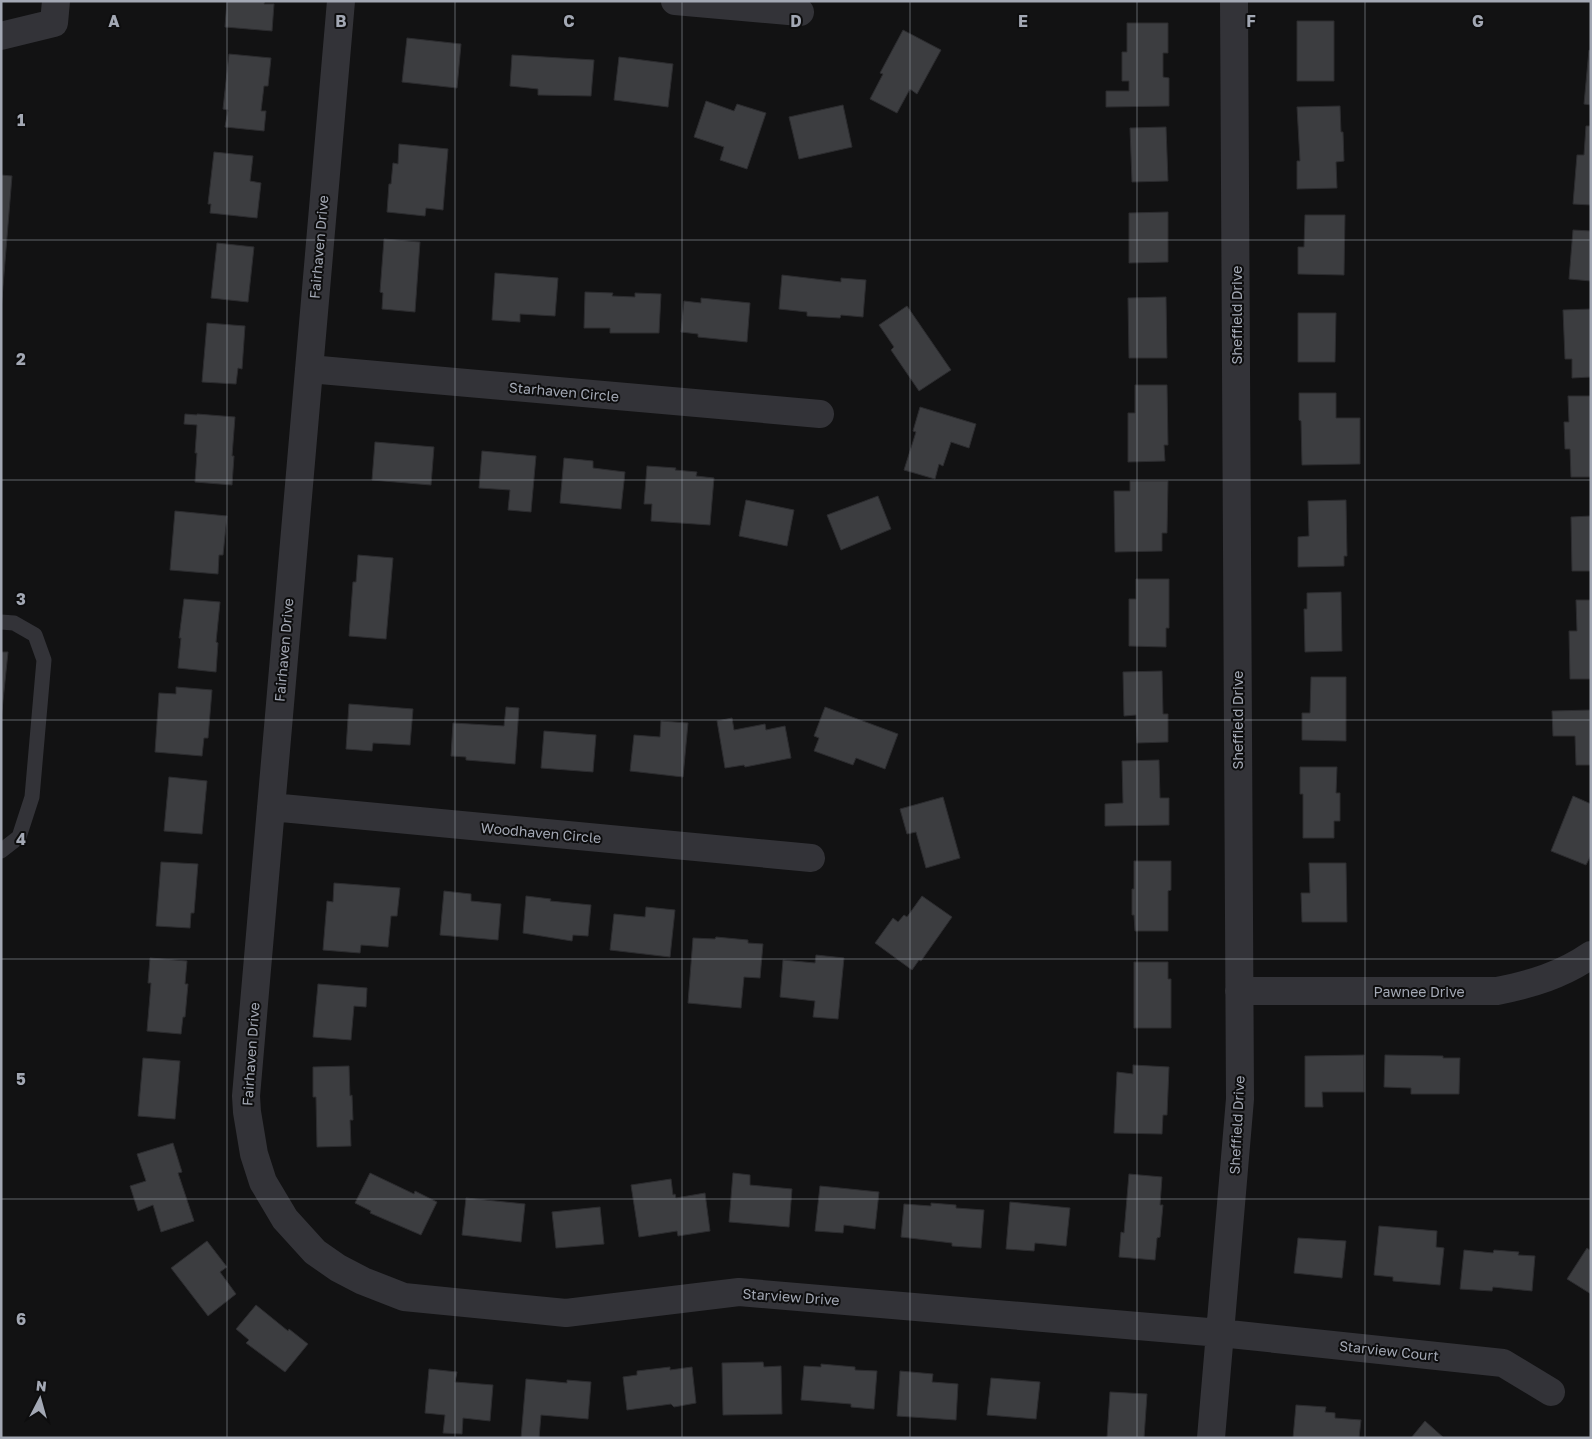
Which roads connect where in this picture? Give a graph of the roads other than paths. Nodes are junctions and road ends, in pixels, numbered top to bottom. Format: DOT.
graph roads {
  1 [pos="56,1"];
  2 [pos="340,1"];
  3 [pos="675,1"];
  4 [pos="1234,1"];
  5 [pos="800,12"];
  6 [pos="1,36"];
  7 [pos="308,369"];
  8 [pos="820,414"];
  9 [pos="1,622"];
  10 [pos="271,807"];
  11 [pos="1,851"];
  12 [pos="811,858"];
  13 [pos="1591,955"];
  14 [pos="1240,991"];
  15 [pos="338,1268"];
  16 [pos="1220,1333"];
  17 [pos="1551,1392"];
  18 [pos="1210,1438"];
  1 -- 6 [label="street"];
  2 -- 7 [label="street, Fairhaven Drive"];
  3 -- 5 [label="street"];
  4 -- 14 [label="street, Sheffield Drive"];
  7 -- 8 [label="street, Starhaven Circle"];
  7 -- 10 [label="street, Fairhaven Drive"];
  9 -- 11 [label="lane"];
  10 -- 12 [label="street, Woodhaven Circle"];
  10 -- 15 [label="street, Fairhaven Drive"];
  13 -- 14 [label="street, Pawnee Drive"];
  14 -- 16 [label="street, Sheffield Drive"];
  15 -- 16 [label="street, Starview Drive"];
  16 -- 17 [label="street, Starview Court"];
  16 -- 18 [label="street, Sheffield Drive"];
}
